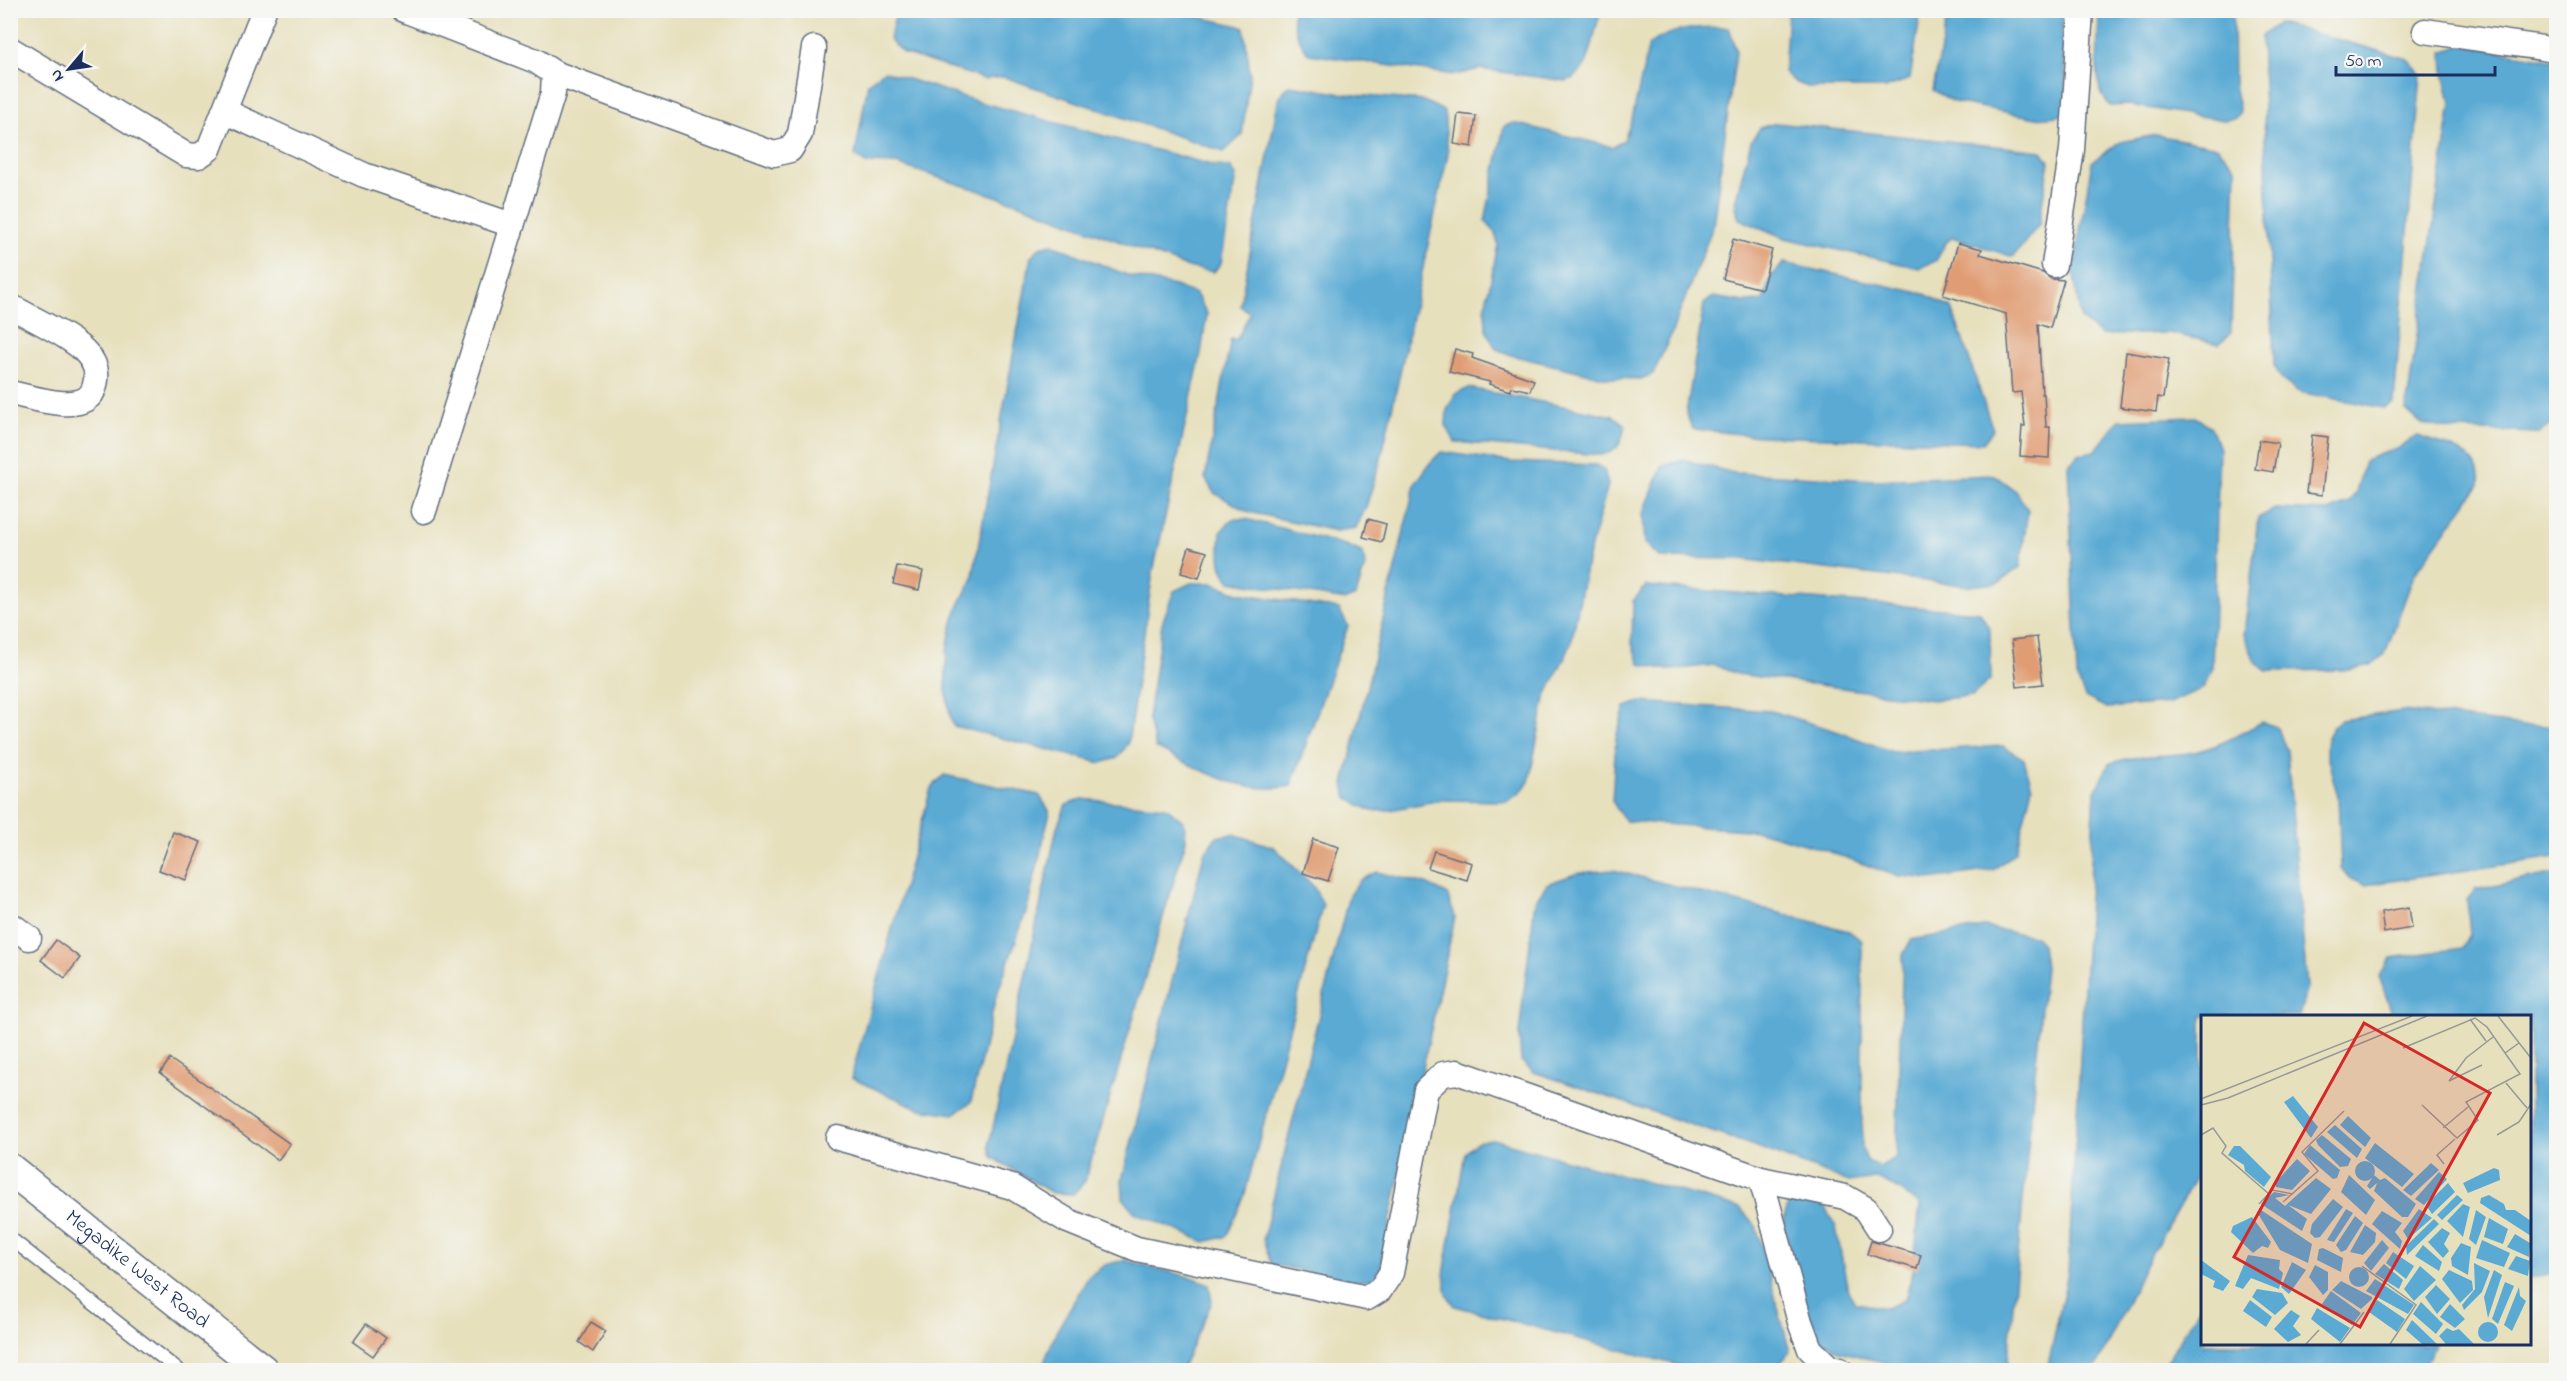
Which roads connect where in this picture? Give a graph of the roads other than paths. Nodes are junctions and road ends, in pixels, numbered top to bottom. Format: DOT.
graph roads {
  1 [pos="264,10"];
  2 [pos="404,10"];
  3 [pos="2081,10"];
  4 [pos="2425,31"];
  5 [pos="814,48"];
  6 [pos="10,49"];
  7 [pos="2556,50"];
  8 [pos="554,73"];
  9 [pos="224,111"];
  10 [pos="512,225"];
  11 [pos="2054,265"];
  12 [pos="10,306"];
  13 [pos="10,393"];
  14 [pos="424,511"];
  15 [pos="838,1138"];
  16 [pos="10,1169"];
  17 [pos="1761,1179"];
  18 [pos="1880,1229"];
  19 [pos="10,1238"];
  20 [pos="178,1371"];
  21 [pos="263,1371"];
  22 [pos="1840,1371"];
  1 -- 9 [label="street"];
  2 -- 8 [label="street"];
  3 -- 11 [label="street"];
  4 -- 7 [label="street"];
  5 -- 8 [label="street"];
  6 -- 9 [label="street"];
  8 -- 10 [label="street"];
  9 -- 10 [label="street"];
  10 -- 14 [label="street"];
  12 -- 13 [label="street"];
  15 -- 17 [label="street"];
  16 -- 21 [label="street, Megadike West Road"];
  17 -- 18 [label="street"];
  17 -- 22 [label="street"];
  19 -- 20 [label="lane"];
}
